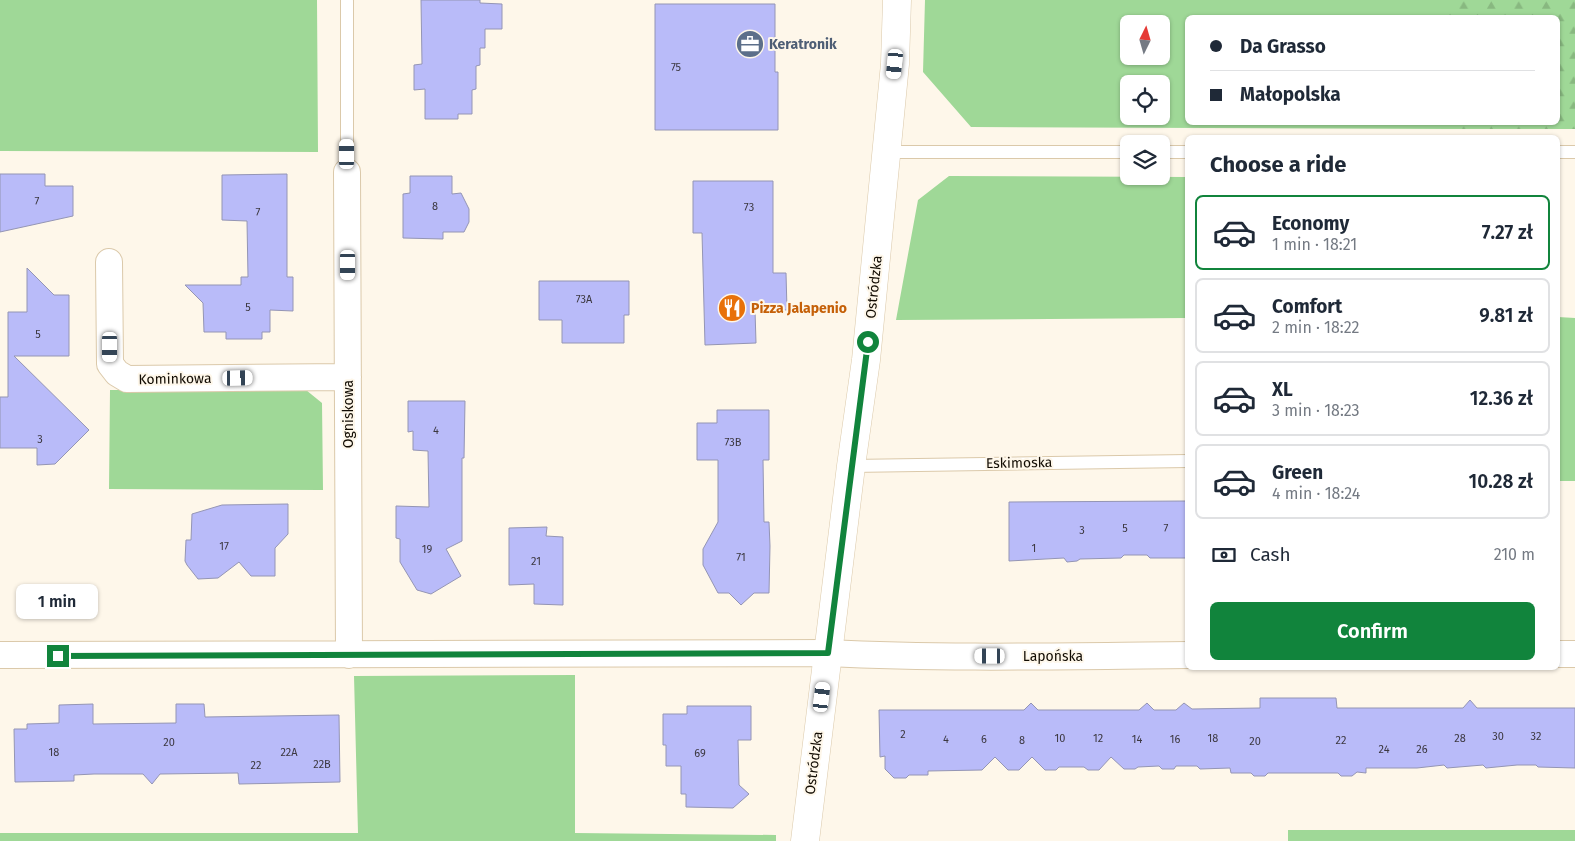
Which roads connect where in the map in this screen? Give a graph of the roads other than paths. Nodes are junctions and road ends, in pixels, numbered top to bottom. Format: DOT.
graph roads {
  1 [pos="897,0"];
  2 [pos="347,1"];
  3 [pos="887,152"];
  4 [pos="1120,152"];
  5 [pos="1170,152"];
  6 [pos="1185,152"];
  7 [pos="1560,152"];
  8 [pos="1575,152"];
  9 [pos="347,172"];
  10 [pos="109,262"];
  11 [pos="348,377"];
  12 [pos="1185,461"];
  13 [pos="851,466"];
  14 [pos="828,653"];
  15 [pos="1560,654"];
  16 [pos="1575,654"];
  17 [pos="349,655"];
  18 [pos="1185,655"];
  19 [pos="0,656"];
  20 [pos="805,841"];
  1 -- 3 [label="street, Ostródzka"];
  2 -- 9 [label="lane"];
  3 -- 4 [label="lane"];
  3 -- 13 [label="street, Ostródzka"];
  5 -- 6 [label="lane"];
  7 -- 8 [label="lane"];
  9 -- 11 [label="street, Ogniskowa"];
  10 -- 11 [label="street, Kominkowa"];
  11 -- 17 [label="street, Ogniskowa"];
  12 -- 13 [label="lane, Eskimoska"];
  13 -- 14 [label="street, Ostródzka"];
  14 -- 17 [label="street, Lapońska"];
  14 -- 18 [label="street, Lapońska"];
  14 -- 20 [label="street, Ostródzka"];
  15 -- 16 [label="street"];
  17 -- 19 [label="street, Lapońska"];
}
